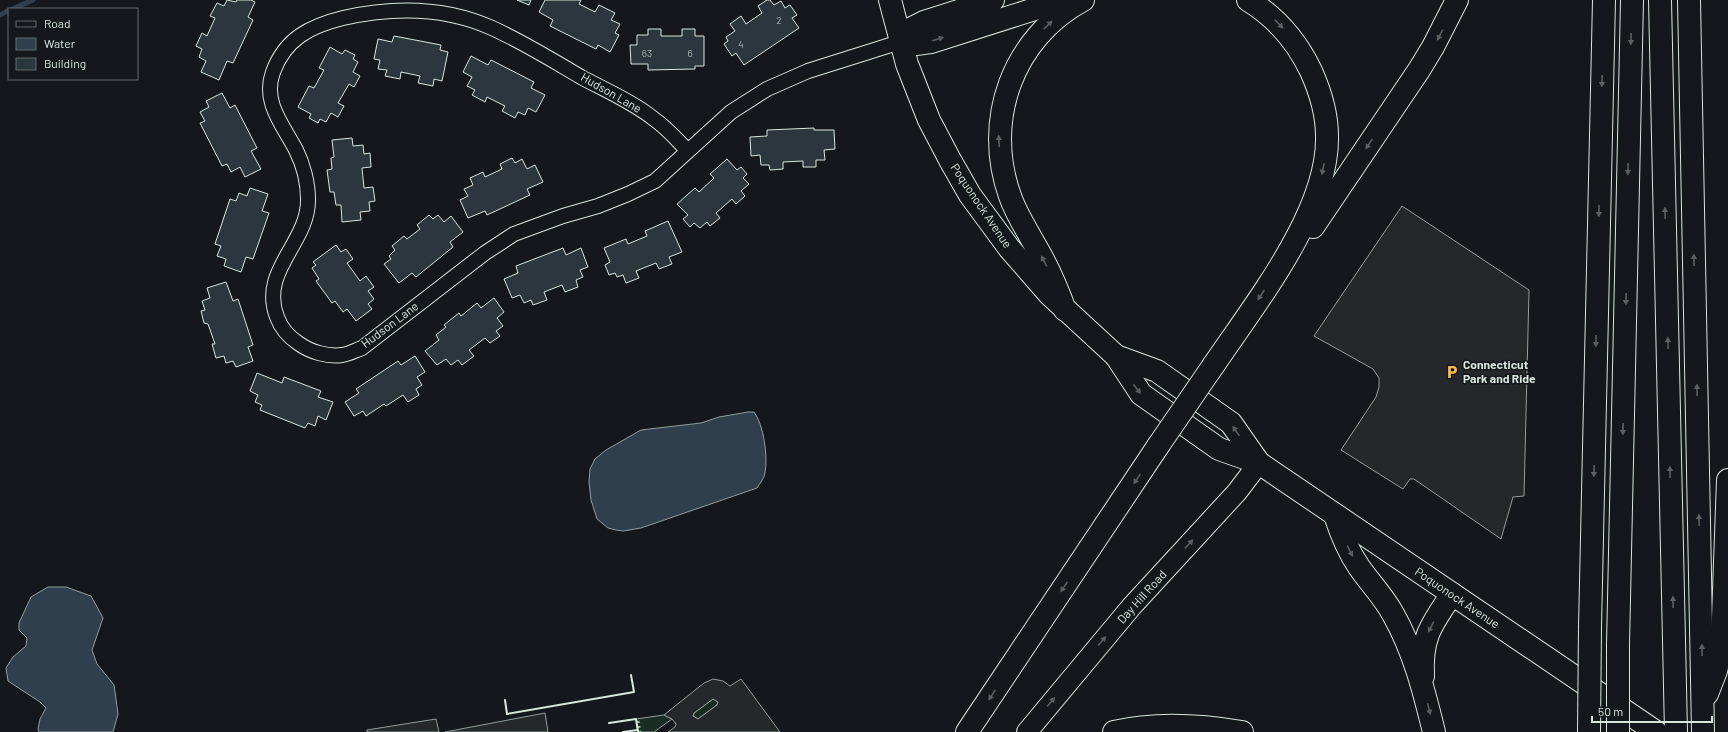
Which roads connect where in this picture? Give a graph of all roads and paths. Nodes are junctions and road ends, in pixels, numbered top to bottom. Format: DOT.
graph roads {
  1 [pos="890,0"];
  2 [pos="993,0"];
  3 [pos="1063,0"];
  4 [pos="1083,0"];
  5 [pos="1248,0"];
  6 [pos="1457,0"];
  7 [pos="1604,0"];
  8 [pos="1632,0"];
  9 [pos="1660,0"];
  10 [pos="1689,0"];
  11 [pos="900,42"];
  12 [pos="688,151"];
  13 [pos="1283,262"];
  14 [pos="1065,310"];
  15 [pos="1116,356"];
  16 [pos="1259,463"];
  17 [pos="1728,480"];
  18 [pos="1335,515"];
  19 [pos="1452,594"];
  20 [pos="1423,685"];
  21 [pos="1703,702"];
  22 [pos="1651,731"];
  23 [pos="966,732"];
  24 [pos="1027,732"];
  25 [pos="1114,732"];
  26 [pos="1242,732"];
  27 [pos="1434,732"];
  28 [pos="1589,732"];
  29 [pos="1618,732"];
  30 [pos="1676,732"];
  31 [pos="1703,732"];
  1 -- 11 [label="main road, Poquonock Avenue"];
  2 -- 11 [label="main road"];
  11 -- 3 [label="main road, one-way"];
  14 -- 4 [label="main road, one-way"];
  5 -- 13 [label="main road, one-way"];
  6 -- 13 [label="main road, one-way"];
  7 -- 28 [label="main road, one-way, bridge"];
  8 -- 29 [label="main road, one-way, bridge"];
  30 -- 9 [label="main road, one-way"];
  21 -- 10 [label="main road, one-way"];
  11 -- 12 [label="street, Hudson Lane"];
  11 -- 14 [label="main road, Poquonock Avenue"];
  12 -- 12 [label="street, Hudson Lane"];
  13 -- 23 [label="main road, one-way, bridge"];
  14 -- 15 [label="main road, Poquonock Avenue"];
  16 -- 15 [label="main road, Poquonock Avenue, one-way"];
  15 -- 16 [label="main road, Poquonock Avenue, one-way"];
  16 -- 18 [label="main road, Poquonock Avenue"];
  24 -- 16 [label="main road, Day Hill Road, one-way"];
  17 -- 21 [label="main road"];
  18 -- 19 [label="main road, Poquonock Avenue"];
  18 -- 20 [label="main road, one-way"];
  19 -- 20 [label="main road, one-way"];
  19 -- 22 [label="main road, Poquonock Avenue"];
  20 -- 27 [label="main road, one-way"];
  21 -- 31 [label="main road"];
  25 -- 26 [label="main road"];
}
